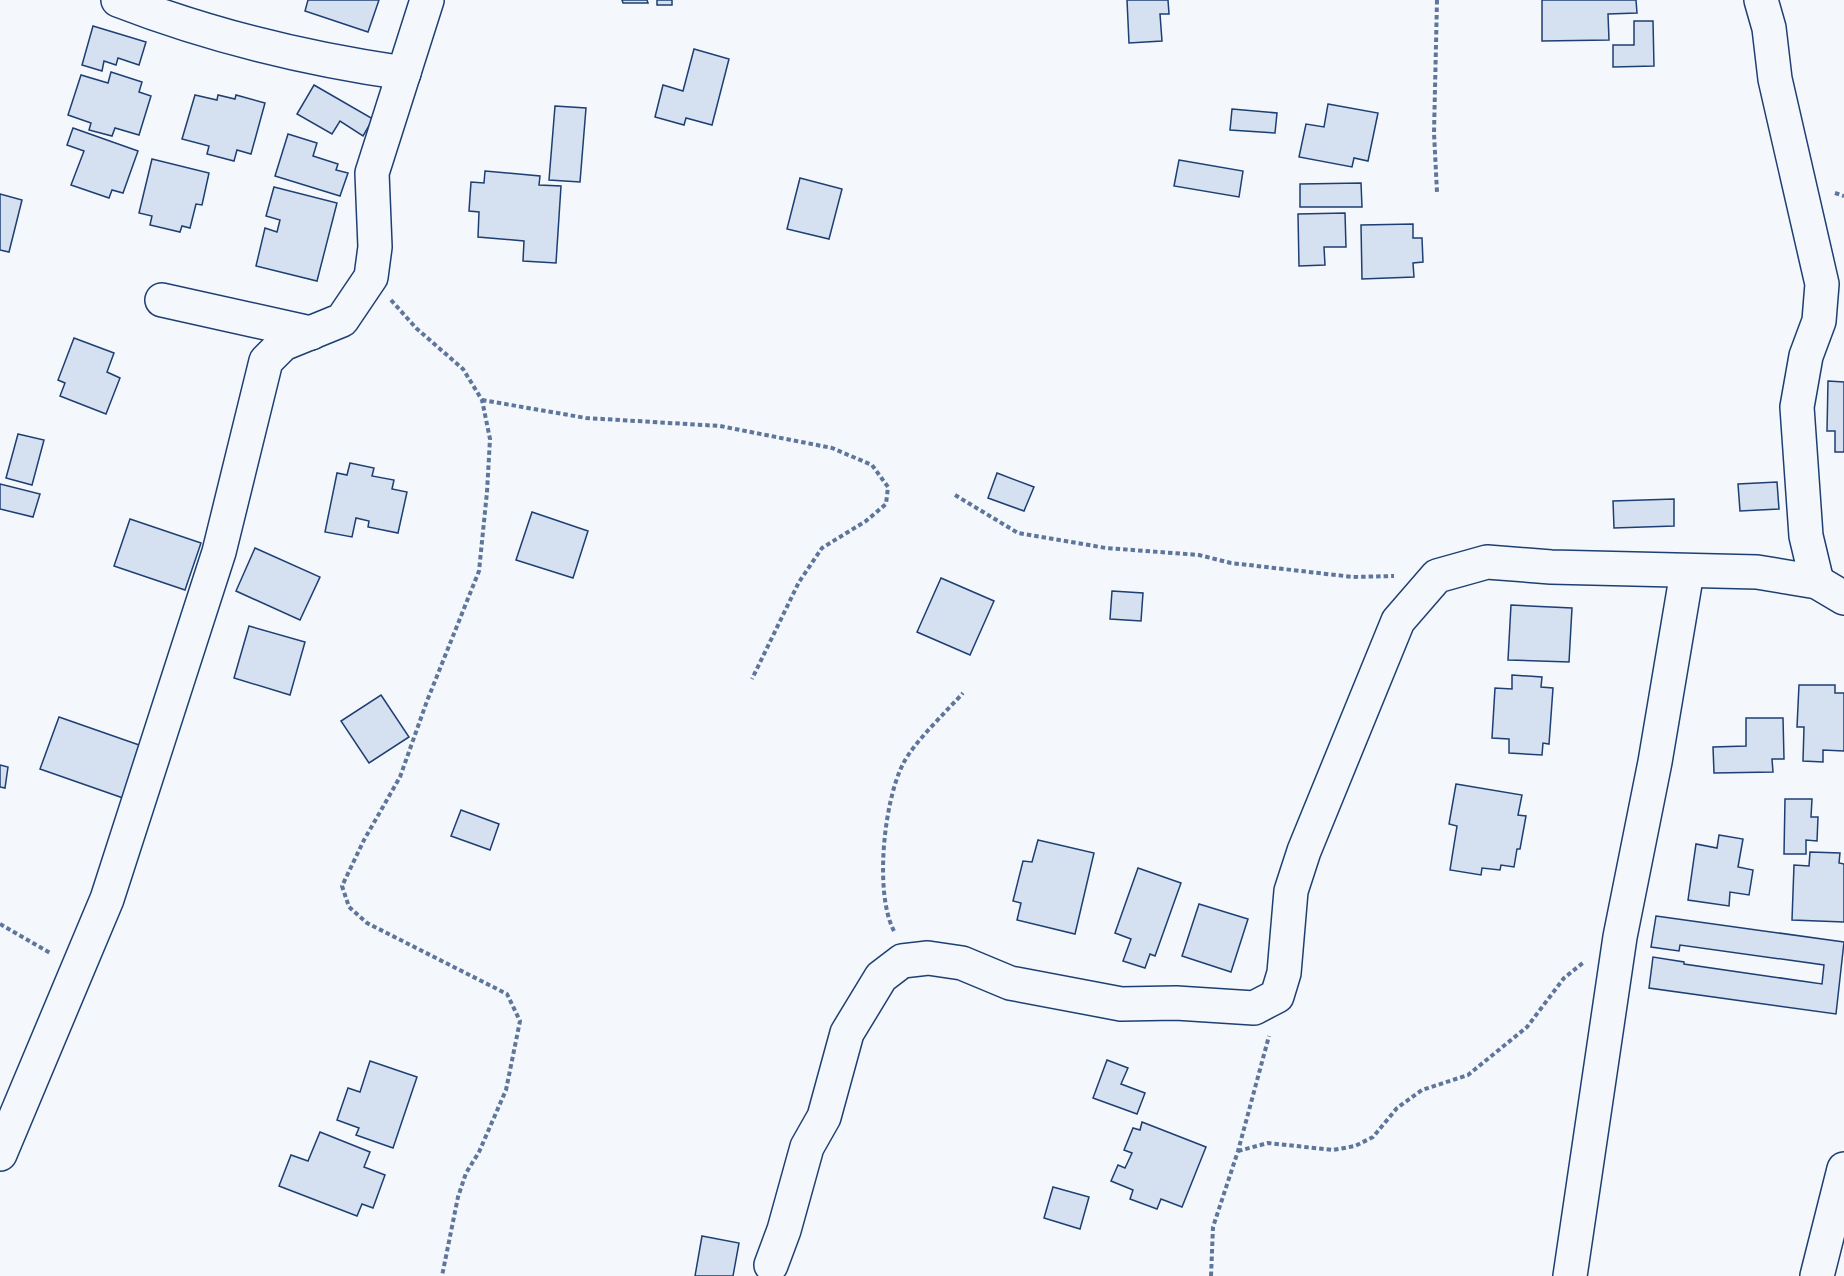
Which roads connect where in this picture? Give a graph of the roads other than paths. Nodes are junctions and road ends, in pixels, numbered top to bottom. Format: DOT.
graph roads {
  1 [pos="118,0"];
  2 [pos="427,0"];
  3 [pos="1761,0"];
  4 [pos="404,73"];
  5 [pos="162,300"];
  6 [pos="311,333"];
  7 [pos="1687,572"];
  8 [pos="1831,590"];
  9 [pos="0,1154"];
  10 [pos="1844,1169"];
  11 [pos="771,1265"];
  12 [pos="1570,1276"];
  13 [pos="1817,1276"];
  1 -- 4 [label="street"];
  2 -- 4 [label="street"];
  3 -- 8 [label="street"];
  4 -- 6 [label="street"];
  5 -- 6 [label="street"];
  6 -- 9 [label="street"];
  7 -- 8 [label="street"];
  7 -- 11 [label="street"];
  7 -- 12 [label="street"];
  10 -- 13 [label="street"];
}
